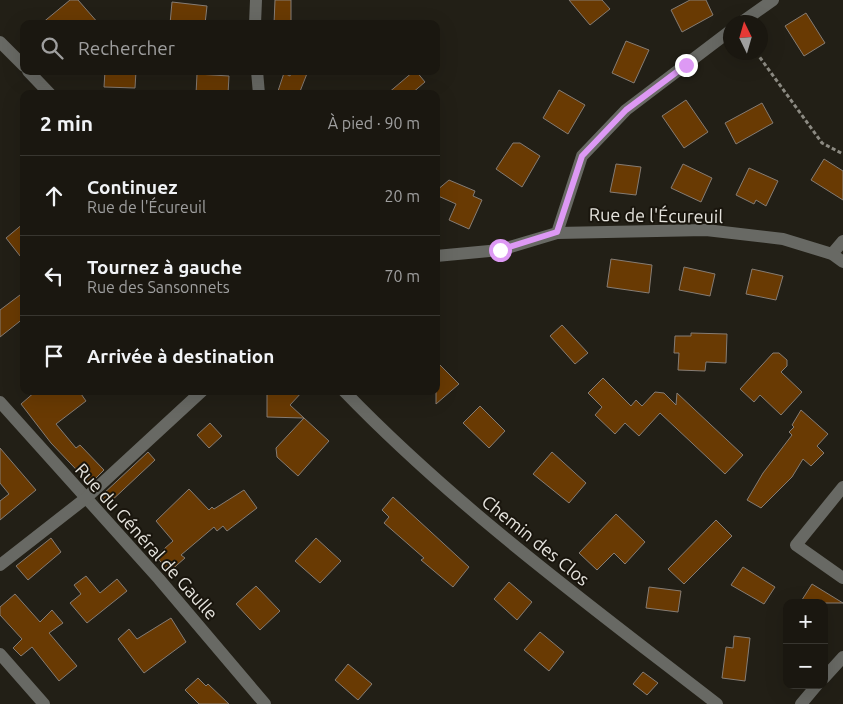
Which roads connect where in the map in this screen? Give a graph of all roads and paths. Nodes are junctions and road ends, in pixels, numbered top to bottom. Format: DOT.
graph roads {
  1 [pos="256,0"];
  2 [pos="773,0"];
  3 [pos="752,15"];
  4 [pos="255,20"];
  5 [pos="723,36"];
  6 [pos="0,42"];
  7 [pos="762,60"];
  8 [pos="20,62"];
  9 [pos="32,75"];
  10 [pos="257,75"];
  11 [pos="46,90"];
  12 [pos="259,90"];
  13 [pos="843,154"];
  14 [pos="557,232"];
  15 [pos="843,241"];
  16 [pos="832,254"];
  17 [pos="440,256"];
  18 [pos="843,262"];
  19 [pos="198,395"];
  20 [pos="348,395"];
  21 [pos="0,402"];
  22 [pos="842,487"];
  23 [pos="86,498"];
  24 [pos="0,565"];
  25 [pos="843,578"];
  26 [pos="0,654"];
  27 [pos="843,657"];
  28 [pos="828,674"];
  29 [pos="814,689"];
  30 [pos="44,704"];
  31 [pos="266,704"];
  32 [pos="717,704"];
  33 [pos="801,704"];
  1 -- 4 [label="street"];
  2 -- 3 [label="street"];
  5 -- 14 [label="street"];
  6 -- 8 [label="street"];
  7 -- 13 [label="path"];
  9 -- 11 [label="street"];
  10 -- 12 [label="street"];
  14 -- 16 [label="street, Rue de l'Écureuil"];
  14 -- 17 [label="street, Rue de l'Écureuil"];
  15 -- 16 [label="street"];
  16 -- 18 [label="street, Rue de l'Écureuil"];
  19 -- 23 [label="street"];
  20 -- 32 [label="street, Chemin des Clos"];
  21 -- 23 [label="street, Rue du Général de Gaulle"];
  22 -- 25 [label="street"];
  23 -- 24 [label="street"];
  23 -- 31 [label="street, Rue du Général de Gaulle"];
  26 -- 30 [label="street"];
  27 -- 28 [label="street"];
  29 -- 33 [label="street"];
}
